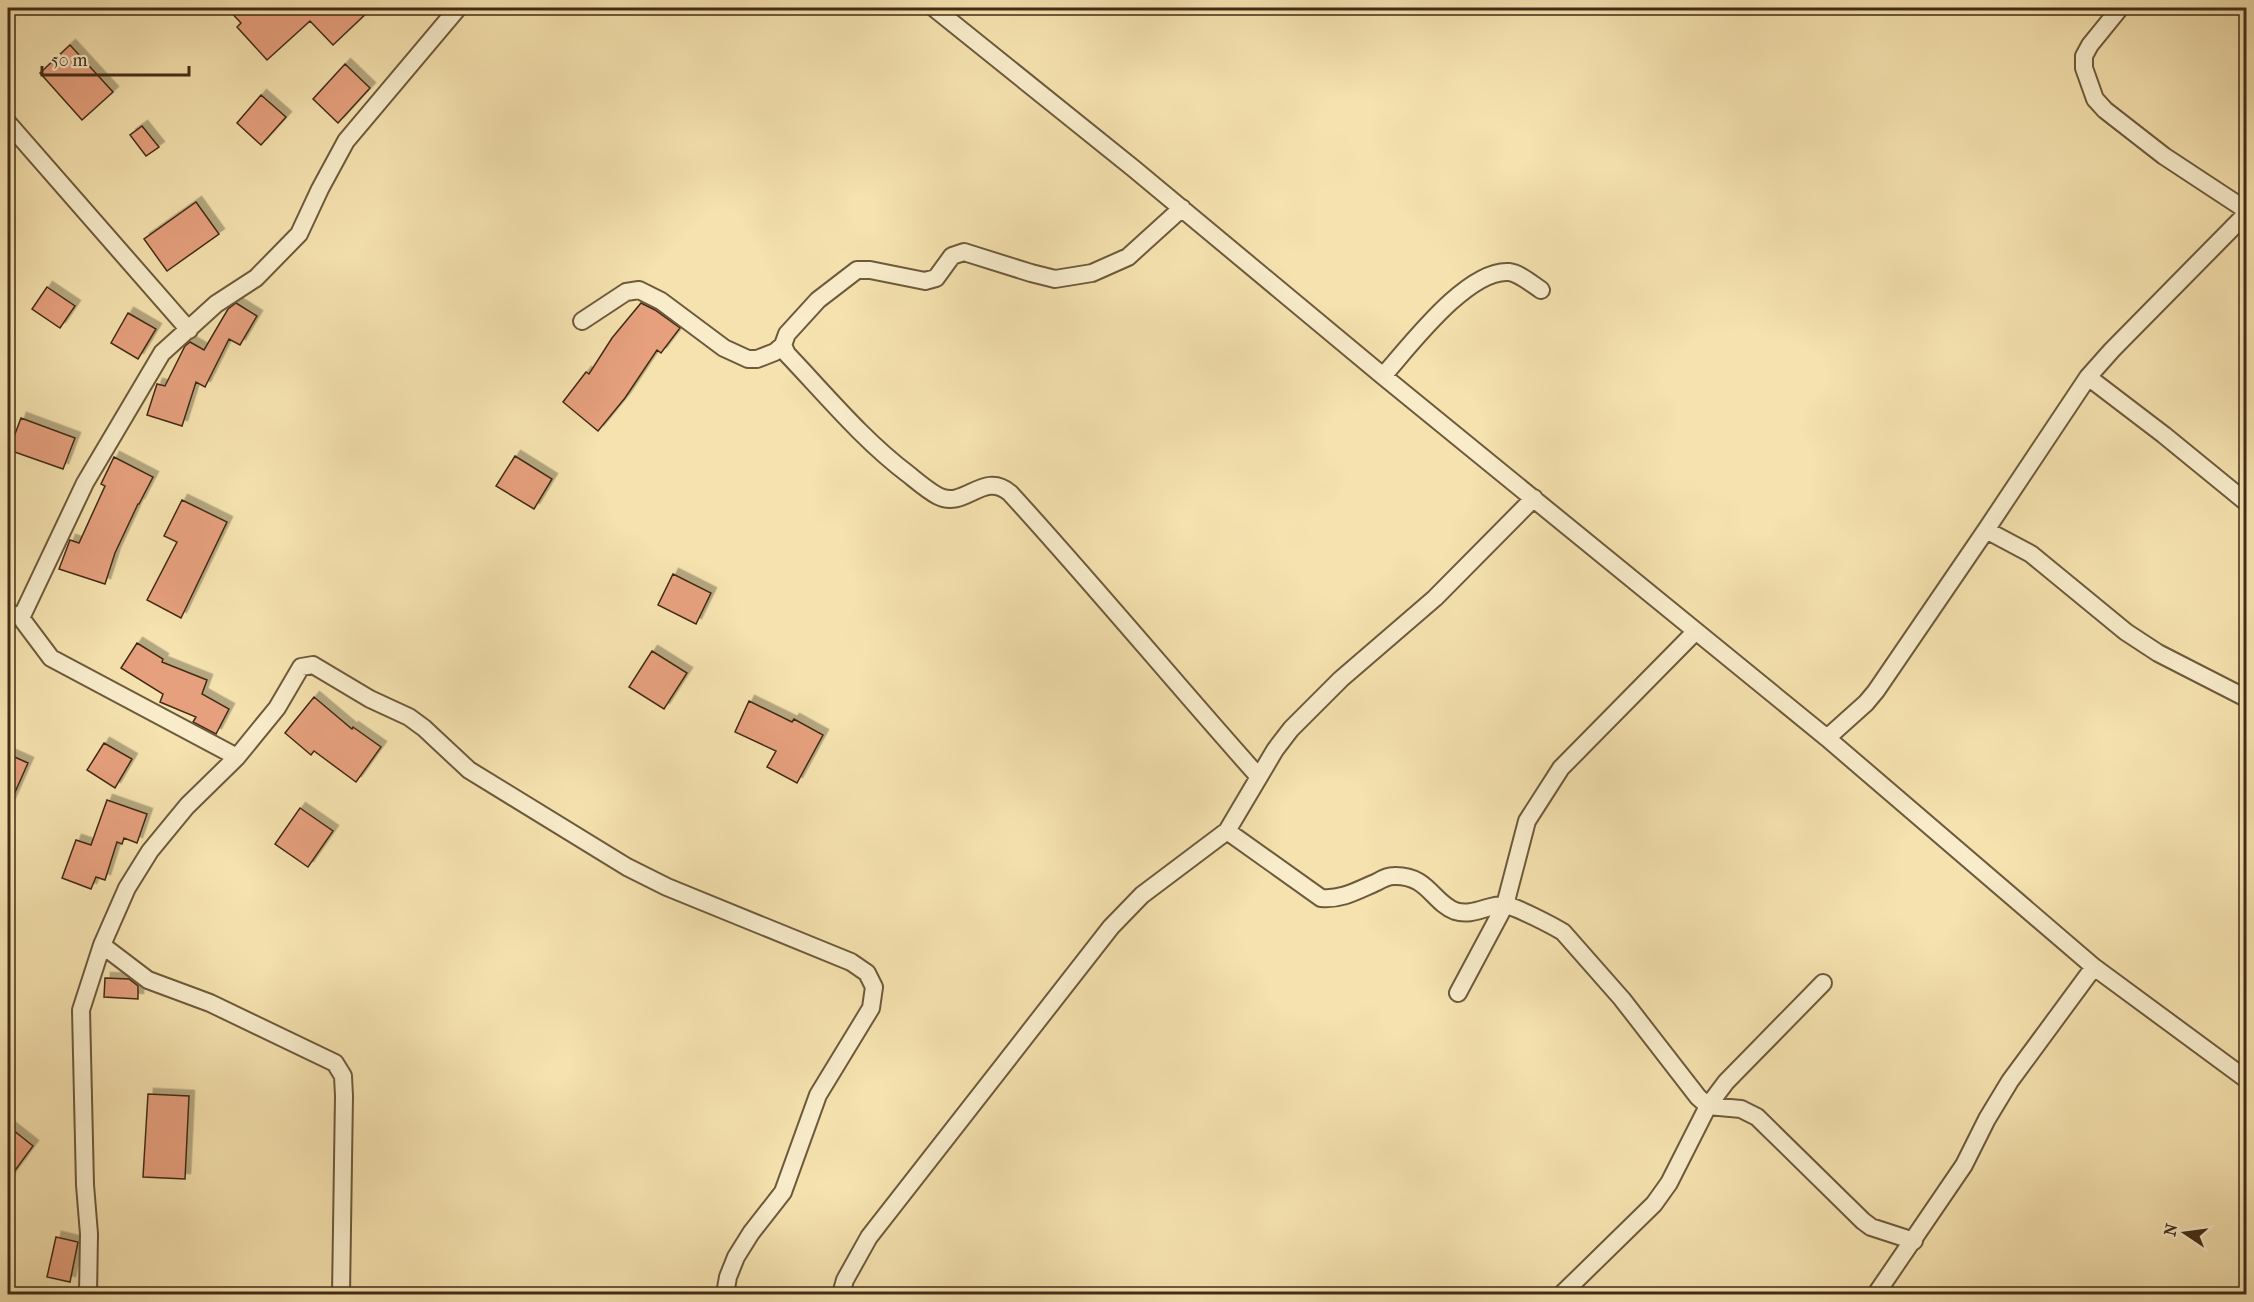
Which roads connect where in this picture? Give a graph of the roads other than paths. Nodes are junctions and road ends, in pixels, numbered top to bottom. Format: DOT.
graph roads {
  1 [pos="458,8"];
  2 [pos="934,8"];
  3 [pos="2120,8"];
  4 [pos="8,123"];
  5 [pos="1182,208"];
  6 [pos="2247,212"];
  7 [pos="1541,290"];
  8 [pos="582,321"];
  9 [pos="189,330"];
  10 [pos="783,345"];
  11 [pos="1383,376"];
  12 [pos="2088,377"];
  13 [pos="1534,498"];
  14 [pos="2247,502"];
  15 [pos="1986,530"];
  16 [pos="14,615"];
  17 [pos="1696,631"];
  18 [pos="2247,698"];
  19 [pos="1827,738"];
  20 [pos="237,757"];
  21 [pos="1259,777"];
  22 [pos="1227,831"];
  23 [pos="1505,905"];
  24 [pos="102,945"];
  25 [pos="2094,967"];
  26 [pos="1823,983"];
  27 [pos="1458,993"];
  28 [pos="2247,1079"];
  29 [pos="1708,1106"];
  30 [pos="1914,1241"];
  31 [pos="88,1294"];
  32 [pos="341,1294"];
  33 [pos="725,1294"];
  34 [pos="841,1294"];
  35 [pos="1562,1294"];
  36 [pos="1876,1294"];
  1 -- 9 [label="street"];
  2 -- 5 [label="street"];
  3 -- 6 [label="street"];
  4 -- 9 [label="street"];
  5 -- 10 [label="street"];
  5 -- 11 [label="street"];
  6 -- 12 [label="street"];
  7 -- 11 [label="street"];
  8 -- 10 [label="street"];
  9 -- 16 [label="street"];
  10 -- 21 [label="street"];
  11 -- 13 [label="street"];
  12 -- 14 [label="street"];
  12 -- 15 [label="street"];
  13 -- 17 [label="street"];
  13 -- 21 [label="street"];
  15 -- 18 [label="street"];
  15 -- 19 [label="street"];
  16 -- 20 [label="street"];
  17 -- 19 [label="street"];
  17 -- 23 [label="street"];
  19 -- 25 [label="street"];
  20 -- 24 [label="street"];
  20 -- 33 [label="street"];
  21 -- 22 [label="street"];
  22 -- 23 [label="street"];
  22 -- 34 [label="street"];
  23 -- 27 [label="street"];
  23 -- 29 [label="street"];
  24 -- 31 [label="street"];
  24 -- 32 [label="street"];
  25 -- 28 [label="street"];
  25 -- 30 [label="street"];
  26 -- 29 [label="street"];
  29 -- 30 [label="street"];
  29 -- 35 [label="street"];
  30 -- 36 [label="street"];
}
